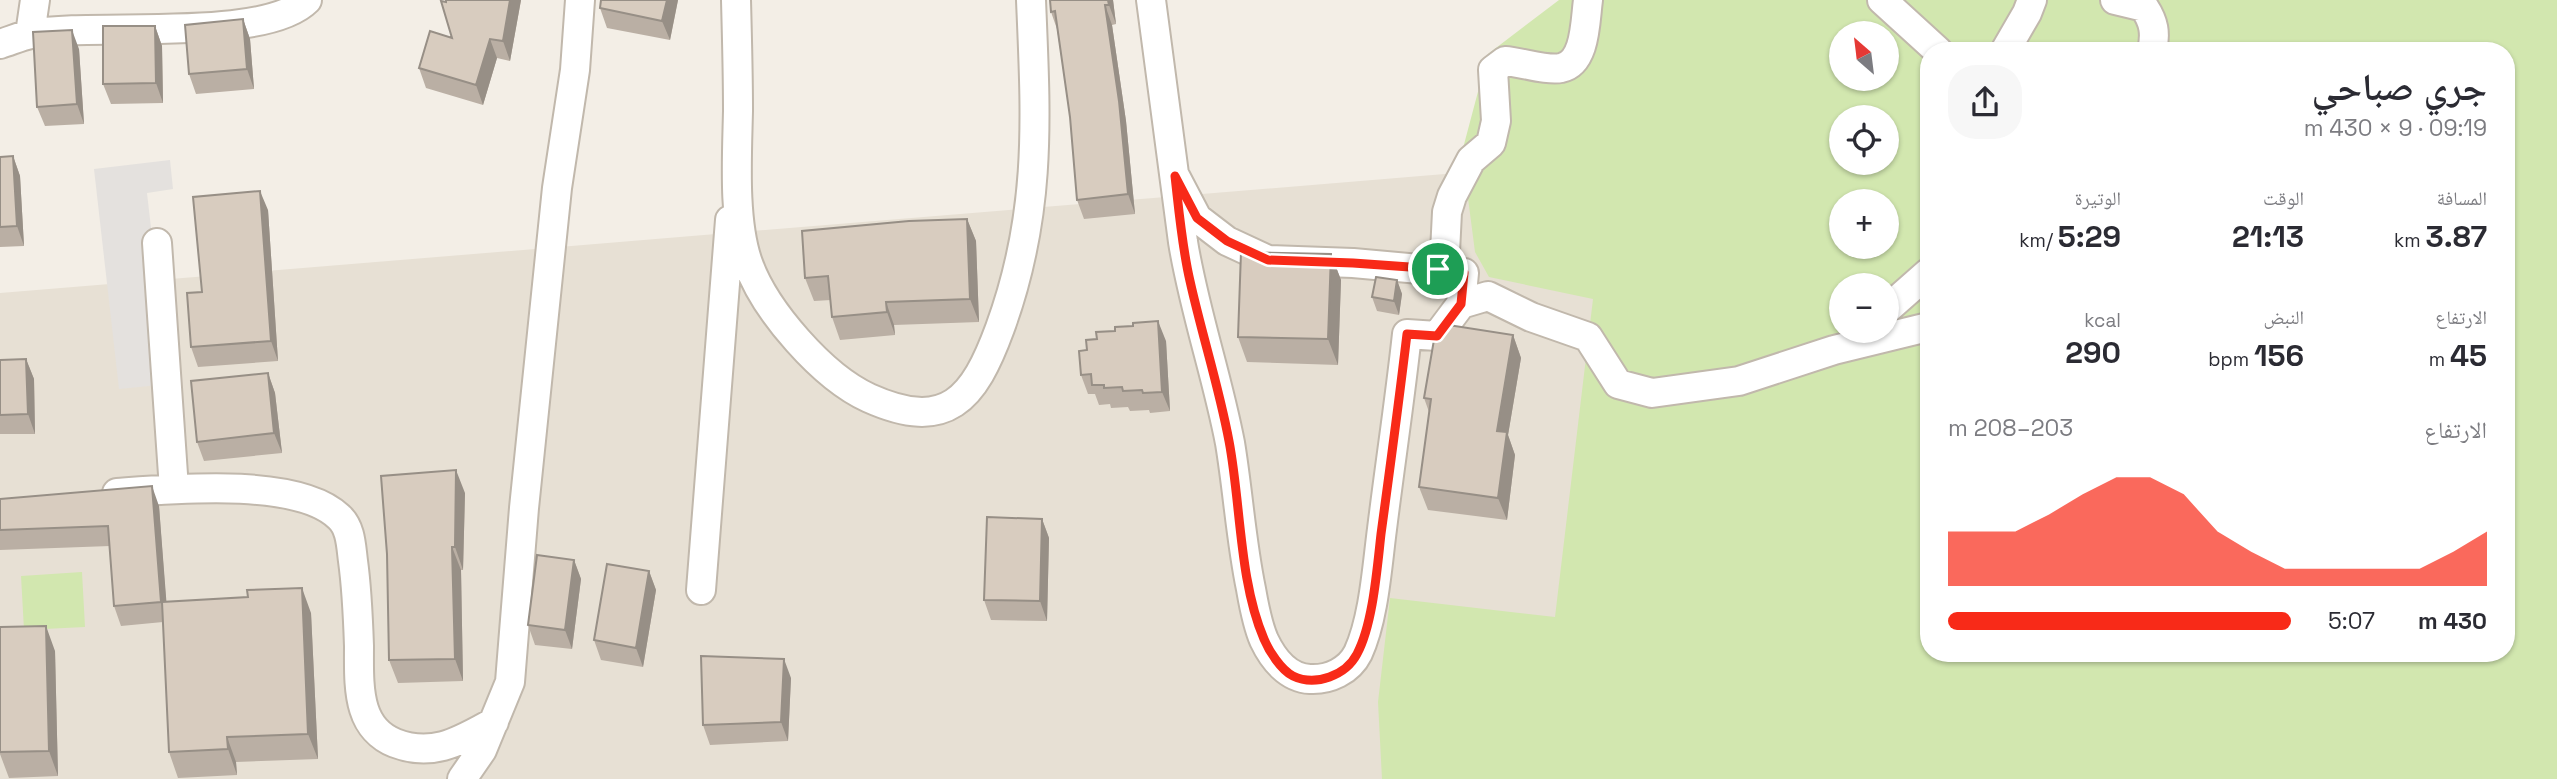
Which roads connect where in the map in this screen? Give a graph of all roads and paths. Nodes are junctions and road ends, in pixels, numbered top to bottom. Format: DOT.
graph roads {
  1 [pos="35,0"];
  2 [pos="307,0"];
  3 [pos="580,0"];
  4 [pos="736,0"];
  5 [pos="1031,0"];
  6 [pos="1151,0"];
  7 [pos="1588,0"];
  8 [pos="1882,0"];
  9 [pos="2032,0"];
  10 [pos="2115,0"];
  11 [pos="30,34"];
  12 [pos="1928,42"];
  13 [pos="2010,42"];
  14 [pos="2154,42"];
  15 [pos="0,44"];
  16 [pos="737,165"];
  17 [pos="1175,176"];
  18 [pos="157,243"];
  19 [pos="1438,269"];
  20 [pos="1920,280"];
  21 [pos="1899,299"];
  22 [pos="1461,304"];
  23 [pos="1920,329"];
  24 [pos="1844,343"];
  25 [pos="1834,351"];
  26 [pos="174,489"];
  27 [pos="96,494"];
  28 [pos="701,590"];
  29 [pos="494,722"];
  30 [pos="462,779"];
  1 -- 11 [label="street"];
  2 -- 11 [label="street"];
  3 -- 29 [label="street"];
  4 -- 16 [label="street"];
  5 -- 16 [label="street"];
  6 -- 17 [label="street"];
  7 -- 19 [label="street"];
  8 -- 12 [label="street"];
  9 -- 13 [label="street"];
  10 -- 14 [label="street"];
  11 -- 15 [label="street"];
  16 -- 28 [label="street"];
  17 -- 19 [label="street"];
  17 -- 22 [label="street"];
  18 -- 26 [label="street"];
  19 -- 22 [label="street"];
  20 -- 21 [label="street"];
  22 -- 25 [label="street"];
  23 -- 25 [label="street"];
  24 -- 25 [label="street"];
  26 -- 27 [label="street"];
  26 -- 29 [label="street"];
  29 -- 30 [label="street"];
}
